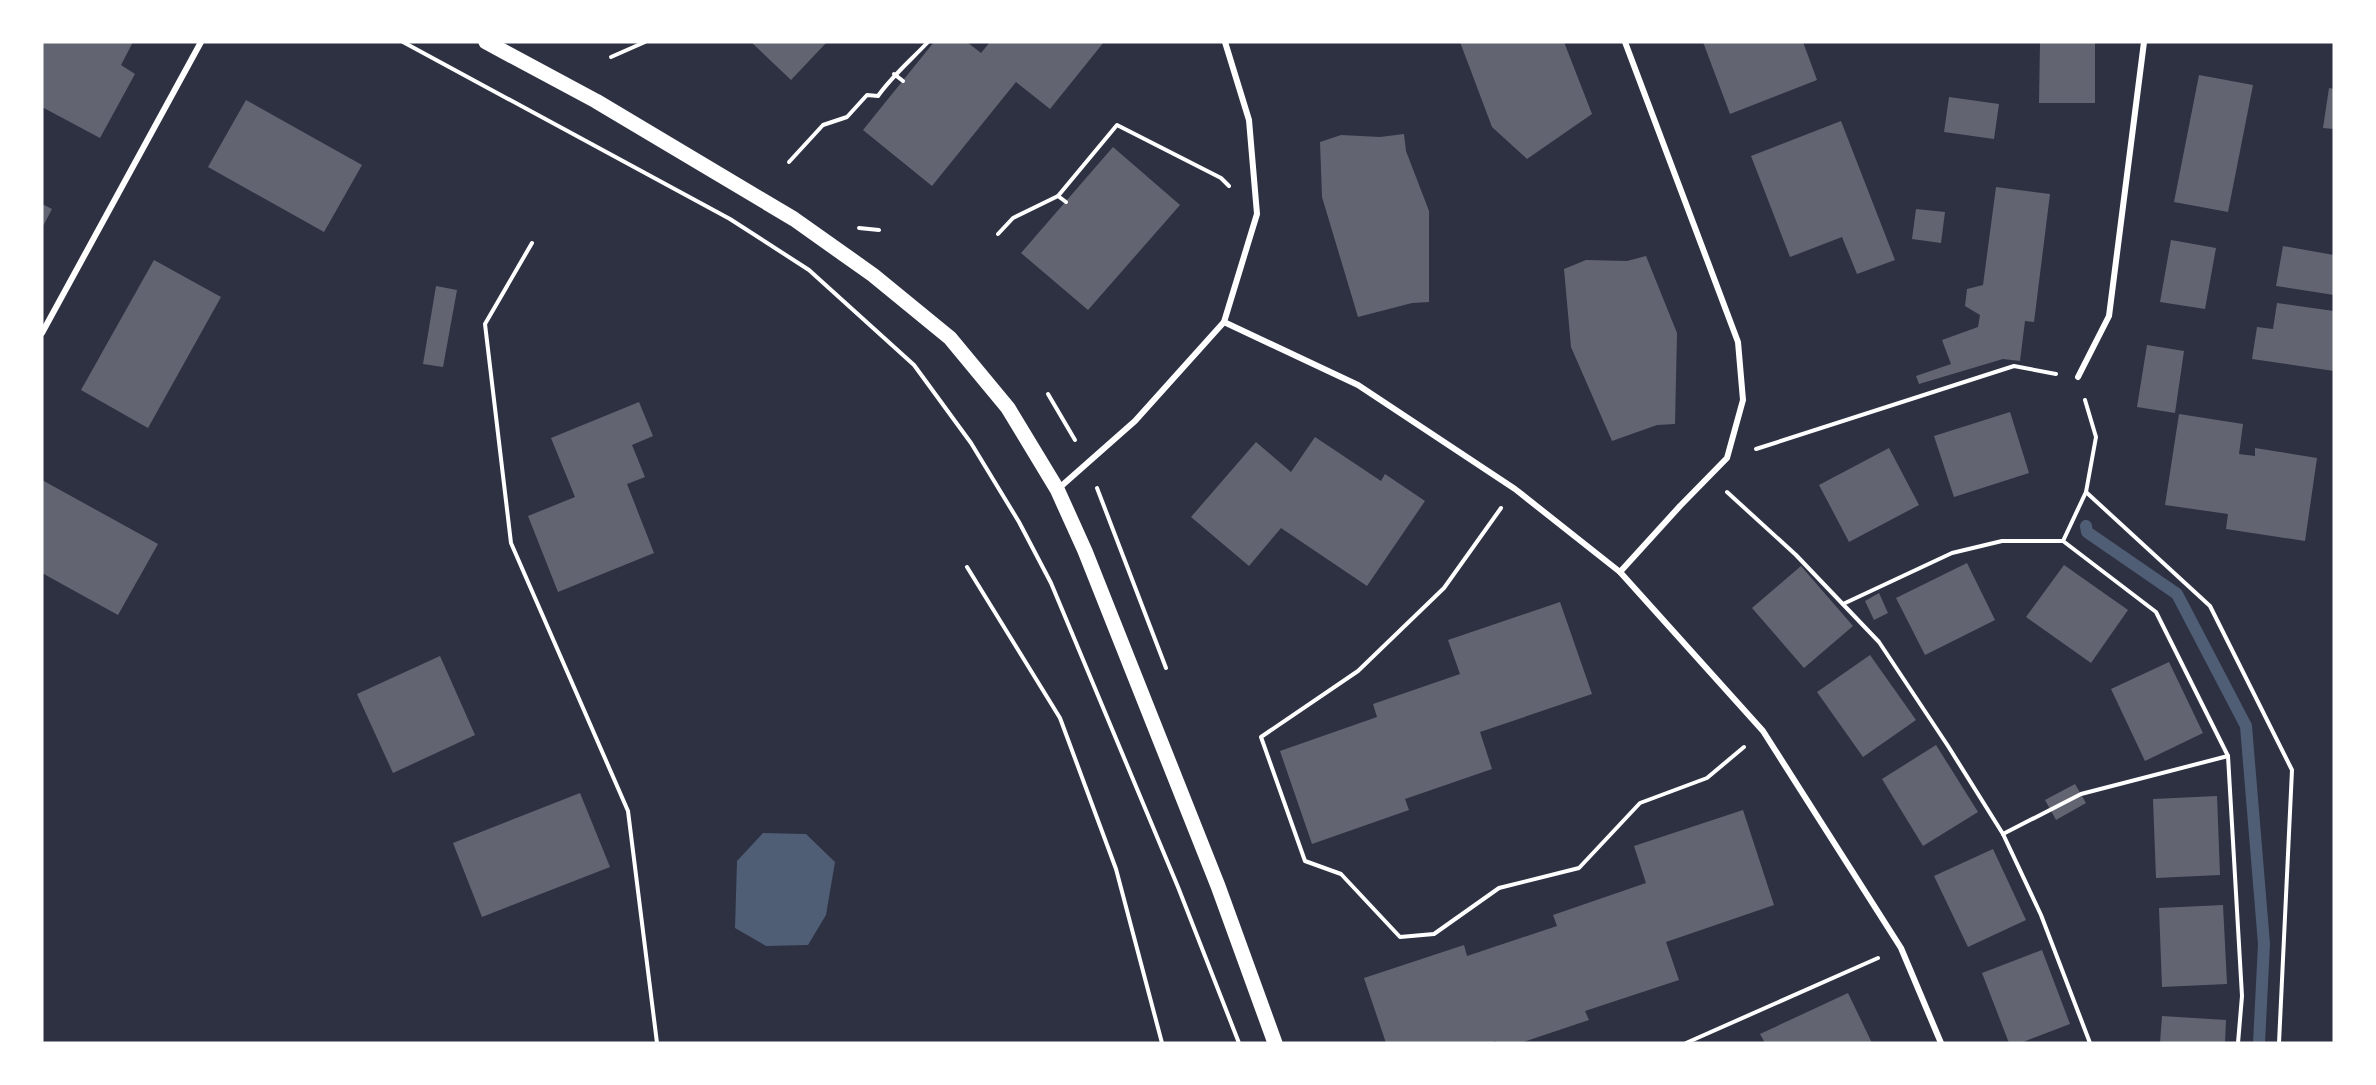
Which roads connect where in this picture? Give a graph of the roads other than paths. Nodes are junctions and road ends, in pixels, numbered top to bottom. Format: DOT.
graph roads {
  1 [pos="201,42"];
  2 [pos="486,42"];
  3 [pos="1225,42"];
  4 [pos="1625,42"];
  5 [pos="2144,42"];
  6 [pos="1224,322"];
  7 [pos="42,333"];
  8 [pos="2078,377"];
  9 [pos="1057,489"];
  10 [pos="1620,572"];
  11 [pos="1275,1043"];
  12 [pos="1941,1043"];
  1 -- 7 [label="street"];
  2 -- 9 [label="main road"];
  3 -- 6 [label="street"];
  4 -- 10 [label="street"];
  5 -- 8 [label="street"];
  6 -- 9 [label="street"];
  6 -- 10 [label="street"];
  9 -- 11 [label="main road"];
  10 -- 12 [label="street"];
}
